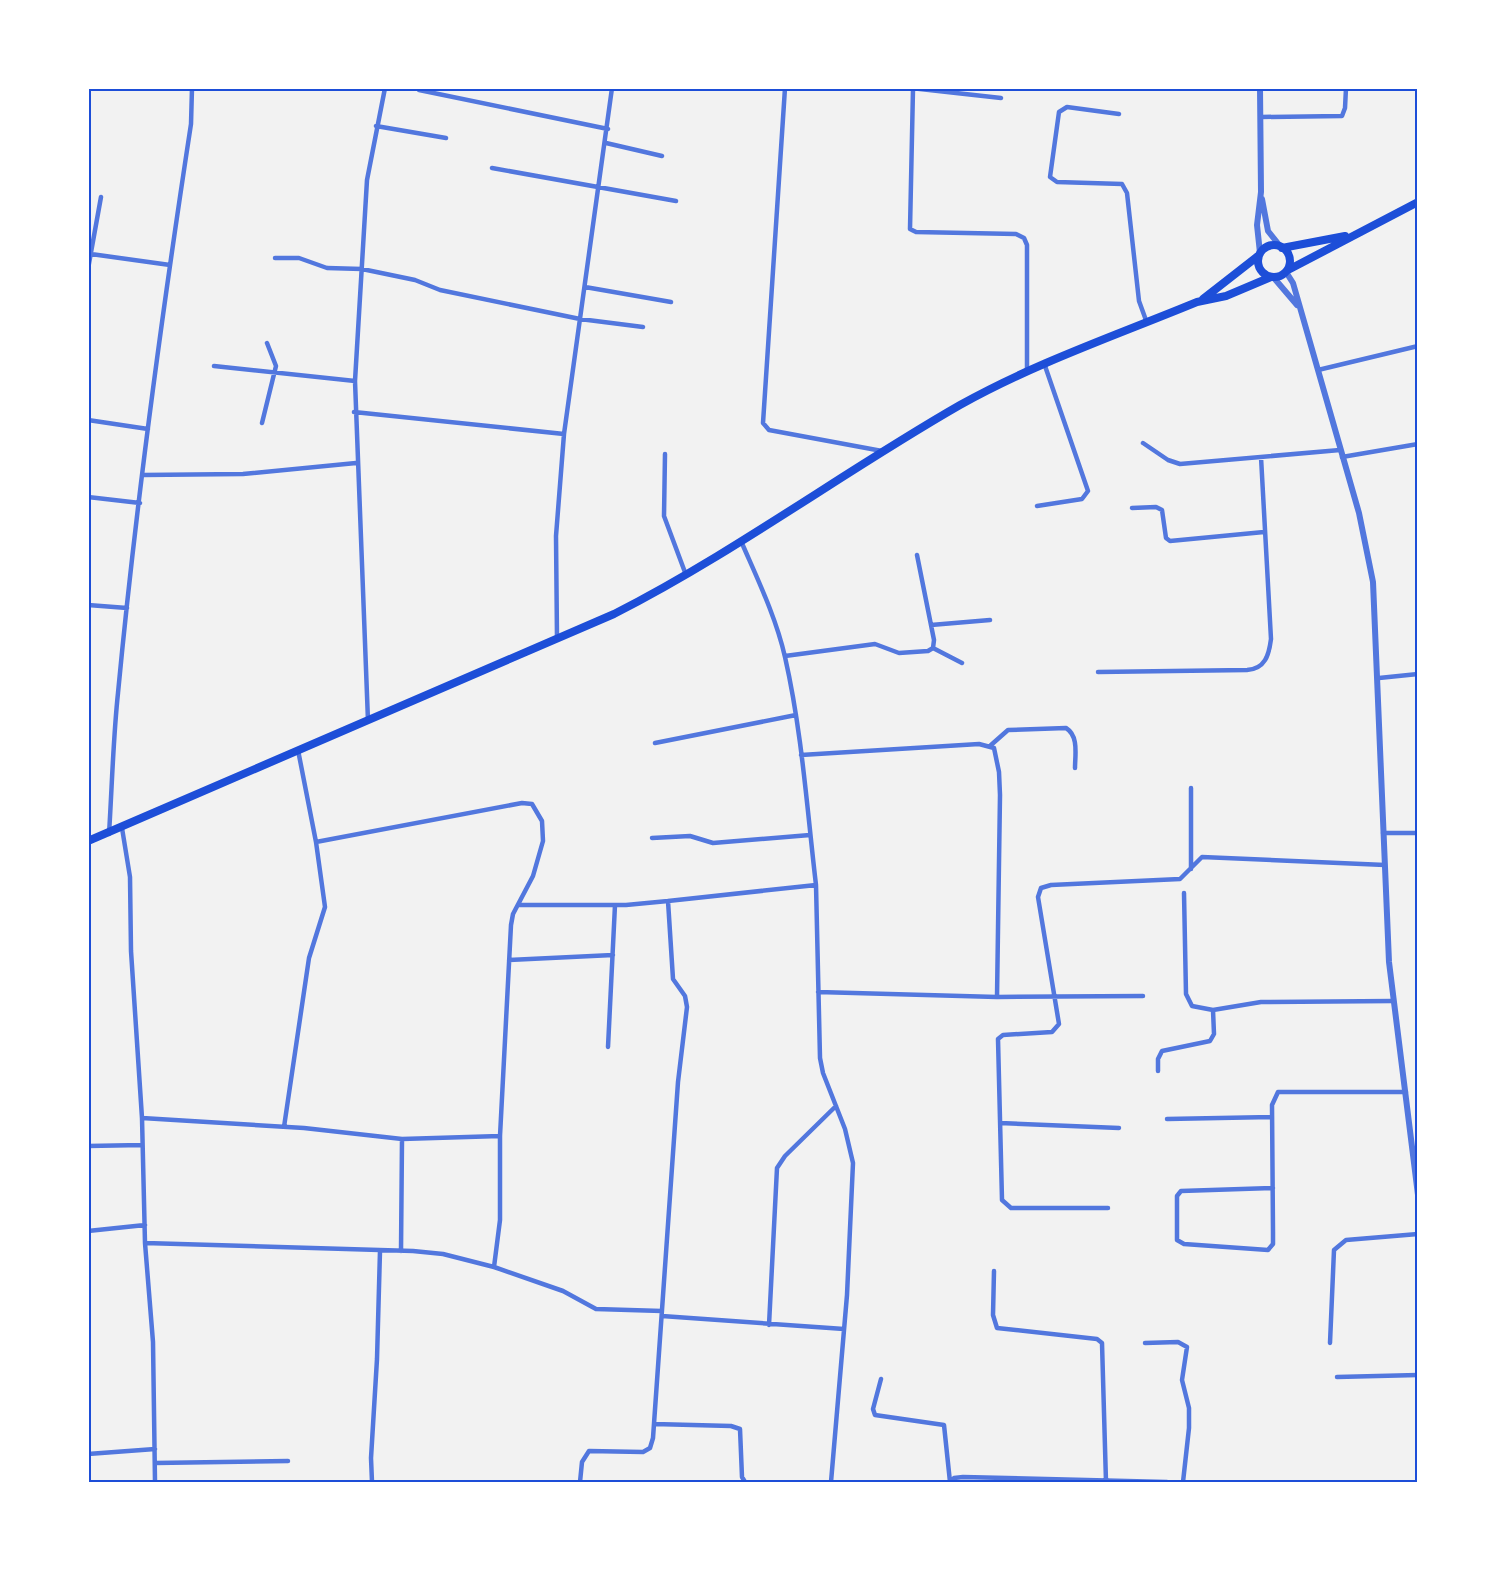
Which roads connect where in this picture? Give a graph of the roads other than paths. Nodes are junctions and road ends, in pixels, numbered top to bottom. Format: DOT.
graph roads {
  1 [pos="192,88"];
  2 [pos="386,88"];
  3 [pos="612,88"];
  4 [pos="785,88"];
  5 [pos="1260,88"];
  6 [pos="1346,88"];
  7 [pos="913,89"];
  8 [pos="419,90"];
  9 [pos="1001,98"];
  10 [pos="1119,114"];
  11 [pos="1261,117"];
  12 [pos="376,126"];
  13 [pos="608,129"];
  14 [pos="447,138"];
  15 [pos="606,143"];
  16 [pos="662,156"];
  17 [pos="492,168"];
  18 [pos="600,189"];
  19 [pos="1261,192"];
  20 [pos="101,196"];
  21 [pos="676,201"];
  22 [pos="1418,202"];
  23 [pos="1352,234"];
  24 [pos="1281,247"];
  25 [pos="91,254"];
  26 [pos="1259,255"];
  27 [pos="275,258"];
  28 [pos="170,265"];
  29 [pos="88,269"];
  30 [pos="362,269"];
  31 [pos="1287,271"];
  32 [pos="1272,277"];
  33 [pos="585,287"];
  34 [pos="671,302"];
  35 [pos="1197,302"];
  36 [pos="1301,311"];
  37 [pos="580,319"];
  38 [pos="1147,323"];
  39 [pos="643,327"];
  40 [pos="267,343"];
  41 [pos="1418,346"];
  42 [pos="1044,363"];
  43 [pos="214,366"];
  44 [pos="1027,370"];
  45 [pos="1318,370"];
  46 [pos="275,373"];
  47 [pos="355,381"];
  48 [pos="354,412"];
  49 [pos="88,420"];
  50 [pos="262,423"];
  51 [pos="148,429"];
  52 [pos="564,434"];
  53 [pos="1143,443"];
  54 [pos="1418,444"];
  55 [pos="885,451"];
  56 [pos="1341,453"];
  57 [pos="665,454"];
  58 [pos="1261,457"];
  59 [pos="356,463"];
  60 [pos="144,475"];
  61 [pos="88,497"];
  62 [pos="140,503"];
  63 [pos="1037,506"];
  64 [pos="1132,508"];
  65 [pos="1264,532"];
  66 [pos="741,540"];
  67 [pos="916,555"];
  68 [pos="686,575"];
  69 [pos="88,605"];
  70 [pos="127,608"];
  71 [pos="990,620"];
  72 [pos="931,625"];
  73 [pos="557,639"];
  74 [pos="933,648"];
  75 [pos="785,656"];
  76 [pos="962,663"];
  77 [pos="1098,672"];
  78 [pos="1418,674"];
  79 [pos="1379,678"];
  80 [pos="796,715"];
  81 [pos="368,721"];
  82 [pos="655,742"];
  83 [pos="991,745"];
  84 [pos="298,750"];
  85 [pos="801,755"];
  86 [pos="1075,768"];
  87 [pos="1191,788"];
  88 [pos="122,828"];
  89 [pos="1418,832"];
  90 [pos="1383,833"];
  91 [pos="109,834"];
  92 [pos="810,835"];
  93 [pos="652,838"];
  94 [pos="88,841"];
  95 [pos="316,842"];
  96 [pos="1385,865"];
  97 [pos="1191,869"];
  98 [pos="816,885"];
  99 [pos="1184,893"];
  100 [pos="668,902"];
  101 [pos="518,905"];
  102 [pos="615,905"];
  103 [pos="613,955"];
  104 [pos="509,960"];
  105 [pos="818,992"];
  106 [pos="1143,996"];
  107 [pos="997,997"];
  108 [pos="1055,998"];
  109 [pos="1392,1001"];
  110 [pos="1214,1010"];
  111 [pos="608,1047"];
  112 [pos="1158,1071"];
  113 [pos="1406,1092"];
  114 [pos="836,1106"];
  115 [pos="1272,1117"];
  116 [pos="142,1118"];
  117 [pos="1167,1119"];
  118 [pos="999,1123"];
  119 [pos="284,1127"];
  120 [pos="1119,1128"];
  121 [pos="500,1136"];
  122 [pos="402,1139"];
  123 [pos="142,1145"];
  124 [pos="88,1146"];
  125 [pos="1273,1188"];
  126 [pos="1418,1195"];
  127 [pos="1108,1208"];
  128 [pos="145,1225"];
  129 [pos="88,1231"];
  130 [pos="1418,1234"];
  131 [pos="145,1243"];
  132 [pos="380,1251"];
  133 [pos="401,1251"];
  134 [pos="494,1267"];
  135 [pos="994,1271"];
  136 [pos="662,1313"];
  137 [pos="769,1325"];
  138 [pos="844,1329"];
  139 [pos="1145,1343"];
  140 [pos="1330,1343"];
  141 [pos="1418,1375"];
  142 [pos="1337,1377"];
  143 [pos="880,1379"];
  144 [pos="654,1424"];
  145 [pos="155,1449"];
  146 [pos="88,1454"];
  147 [pos="288,1461"];
  148 [pos="155,1463"];
  149 [pos="155,1482"];
  150 [pos="372,1482"];
  151 [pos="580,1482"];
  152 [pos="745,1482"];
  153 [pos="831,1482"];
  154 [pos="950,1482"];
  155 [pos="1025,1482"];
  156 [pos="1106,1482"];
  157 [pos="1149,1482"];
  158 [pos="1167,1482"];
  159 [pos="1184,1482"];
  1 -- 28 [label="street"];
  2 -- 12 [label="street"];
  3 -- 13 [label="street"];
  4 -- 55 [label="street"];
  5 -- 11 [label="street"];
  6 -- 11 [label="street"];
  7 -- 9 [label="street"];
  7 -- 44 [label="street"];
  8 -- 13 [label="street"];
  10 -- 38 [label="street"];
  11 -- 19 [label="street"];
  12 -- 14 [label="street"];
  12 -- 30 [label="street"];
  13 -- 15 [label="street"];
  15 -- 16 [label="street"];
  15 -- 18 [label="street"];
  17 -- 18 [label="street"];
  18 -- 21 [label="street"];
  18 -- 33 [label="street"];
  19 -- 24 [label="street"];
  19 -- 26 [label="street"];
  20 -- 25 [label="street"];
  22 -- 23 [label="main road"];
  23 -- 24 [label="main road"];
  23 -- 31 [label="main road"];
  24 -- 26 [label="main road"];
  24 -- 31 [label="main road"];
  25 -- 28 [label="street"];
  25 -- 29 [label="street"];
  26 -- 32 [label="main road"];
  26 -- 35 [label="main road"];
  27 -- 30 [label="street"];
  28 -- 51 [label="street"];
  30 -- 37 [label="street"];
  30 -- 47 [label="street"];
  31 -- 32 [label="main road"];
  31 -- 36 [label="street"];
  32 -- 35 [label="main road"];
  32 -- 36 [label="street"];
  33 -- 34 [label="street"];
  33 -- 37 [label="street"];
  35 -- 38 [label="main road"];
  36 -- 45 [label="street"];
  37 -- 39 [label="street"];
  37 -- 52 [label="street"];
  38 -- 42 [label="main road"];
  40 -- 46 [label="street"];
  41 -- 45 [label="street"];
  42 -- 44 [label="main road"];
  42 -- 63 [label="street"];
  43 -- 46 [label="street"];
  44 -- 55 [label="main road"];
  45 -- 56 [label="street"];
  46 -- 47 [label="street"];
  46 -- 50 [label="street"];
  47 -- 48 [label="street"];
  48 -- 52 [label="street"];
  48 -- 59 [label="street"];
  49 -- 51 [label="street"];
  51 -- 60 [label="street"];
  52 -- 73 [label="street"];
  53 -- 58 [label="street"];
  54 -- 56 [label="street"];
  55 -- 66 [label="main road"];
  56 -- 58 [label="street"];
  56 -- 79 [label="street"];
  57 -- 68 [label="street"];
  58 -- 65 [label="street"];
  59 -- 60 [label="street"];
  59 -- 81 [label="street"];
  60 -- 62 [label="street"];
  61 -- 62 [label="street"];
  62 -- 70 [label="street"];
  64 -- 65 [label="street"];
  65 -- 77 [label="street"];
  66 -- 68 [label="main road"];
  66 -- 75 [label="street"];
  67 -- 72 [label="street"];
  68 -- 73 [label="main road"];
  69 -- 70 [label="street"];
  70 -- 91 [label="street"];
  71 -- 72 [label="street"];
  72 -- 74 [label="street"];
  73 -- 81 [label="main road"];
  74 -- 75 [label="street"];
  74 -- 76 [label="street"];
  75 -- 80 [label="street"];
  78 -- 79 [label="street"];
  79 -- 90 [label="street"];
  80 -- 82 [label="street"];
  80 -- 85 [label="street"];
  81 -- 84 [label="main road"];
  83 -- 85 [label="street"];
  83 -- 86 [label="street"];
  83 -- 107 [label="street"];
  84 -- 88 [label="main road"];
  84 -- 95 [label="street"];
  85 -- 92 [label="street"];
  87 -- 97 [label="street"];
  88 -- 91 [label="main road"];
  88 -- 116 [label="street"];
  89 -- 90 [label="street"];
  90 -- 96 [label="street"];
  91 -- 94 [label="main road"];
  92 -- 93 [label="street"];
  92 -- 98 [label="street"];
  95 -- 101 [label="street"];
  95 -- 119 [label="street"];
  96 -- 97 [label="street"];
  96 -- 109 [label="street"];
  97 -- 108 [label="street"];
  98 -- 100 [label="street"];
  98 -- 105 [label="street"];
  99 -- 110 [label="street"];
  100 -- 102 [label="street"];
  100 -- 136 [label="street"];
  101 -- 102 [label="street"];
  101 -- 104 [label="street"];
  102 -- 103 [label="street"];
  103 -- 104 [label="street"];
  103 -- 111 [label="street"];
  104 -- 121 [label="street"];
  105 -- 107 [label="street"];
  105 -- 114 [label="street"];
  106 -- 108 [label="street"];
  107 -- 108 [label="street"];
  108 -- 118 [label="street"];
  109 -- 110 [label="street"];
  109 -- 113 [label="street"];
  110 -- 112 [label="street"];
  113 -- 115 [label="street"];
  113 -- 126 [label="street"];
  114 -- 137 [label="street"];
  114 -- 138 [label="street"];
  115 -- 117 [label="street"];
  115 -- 125 [label="street"];
  116 -- 119 [label="street"];
  116 -- 123 [label="street"];
  118 -- 120 [label="street"];
  118 -- 127 [label="street"];
  119 -- 122 [label="street"];
  121 -- 122 [label="street"];
  121 -- 134 [label="street"];
  122 -- 133 [label="street"];
  123 -- 124 [label="street"];
  123 -- 128 [label="street"];
  125 -- 125 [label="street"];
  128 -- 129 [label="street"];
  128 -- 131 [label="street"];
  130 -- 140 [label="street"];
  131 -- 132 [label="street"];
  131 -- 145 [label="street"];
  132 -- 133 [label="street"];
  132 -- 150 [label="street"];
  133 -- 134 [label="street"];
  134 -- 136 [label="street"];
  135 -- 156 [label="street"];
  136 -- 137 [label="street"];
  136 -- 144 [label="street"];
  137 -- 138 [label="street"];
  138 -- 153 [label="street"];
  139 -- 159 [label="street"];
  141 -- 142 [label="street"];
  143 -- 154 [label="street"];
  144 -- 151 [label="street"];
  144 -- 152 [label="street"];
  145 -- 146 [label="street"];
  145 -- 148 [label="street"];
  147 -- 148 [label="street"];
  148 -- 149 [label="street"];
  154 -- 155 [label="street"];
  155 -- 156 [label="street"];
  156 -- 157 [label="street"];
  157 -- 158 [label="street"];
}
